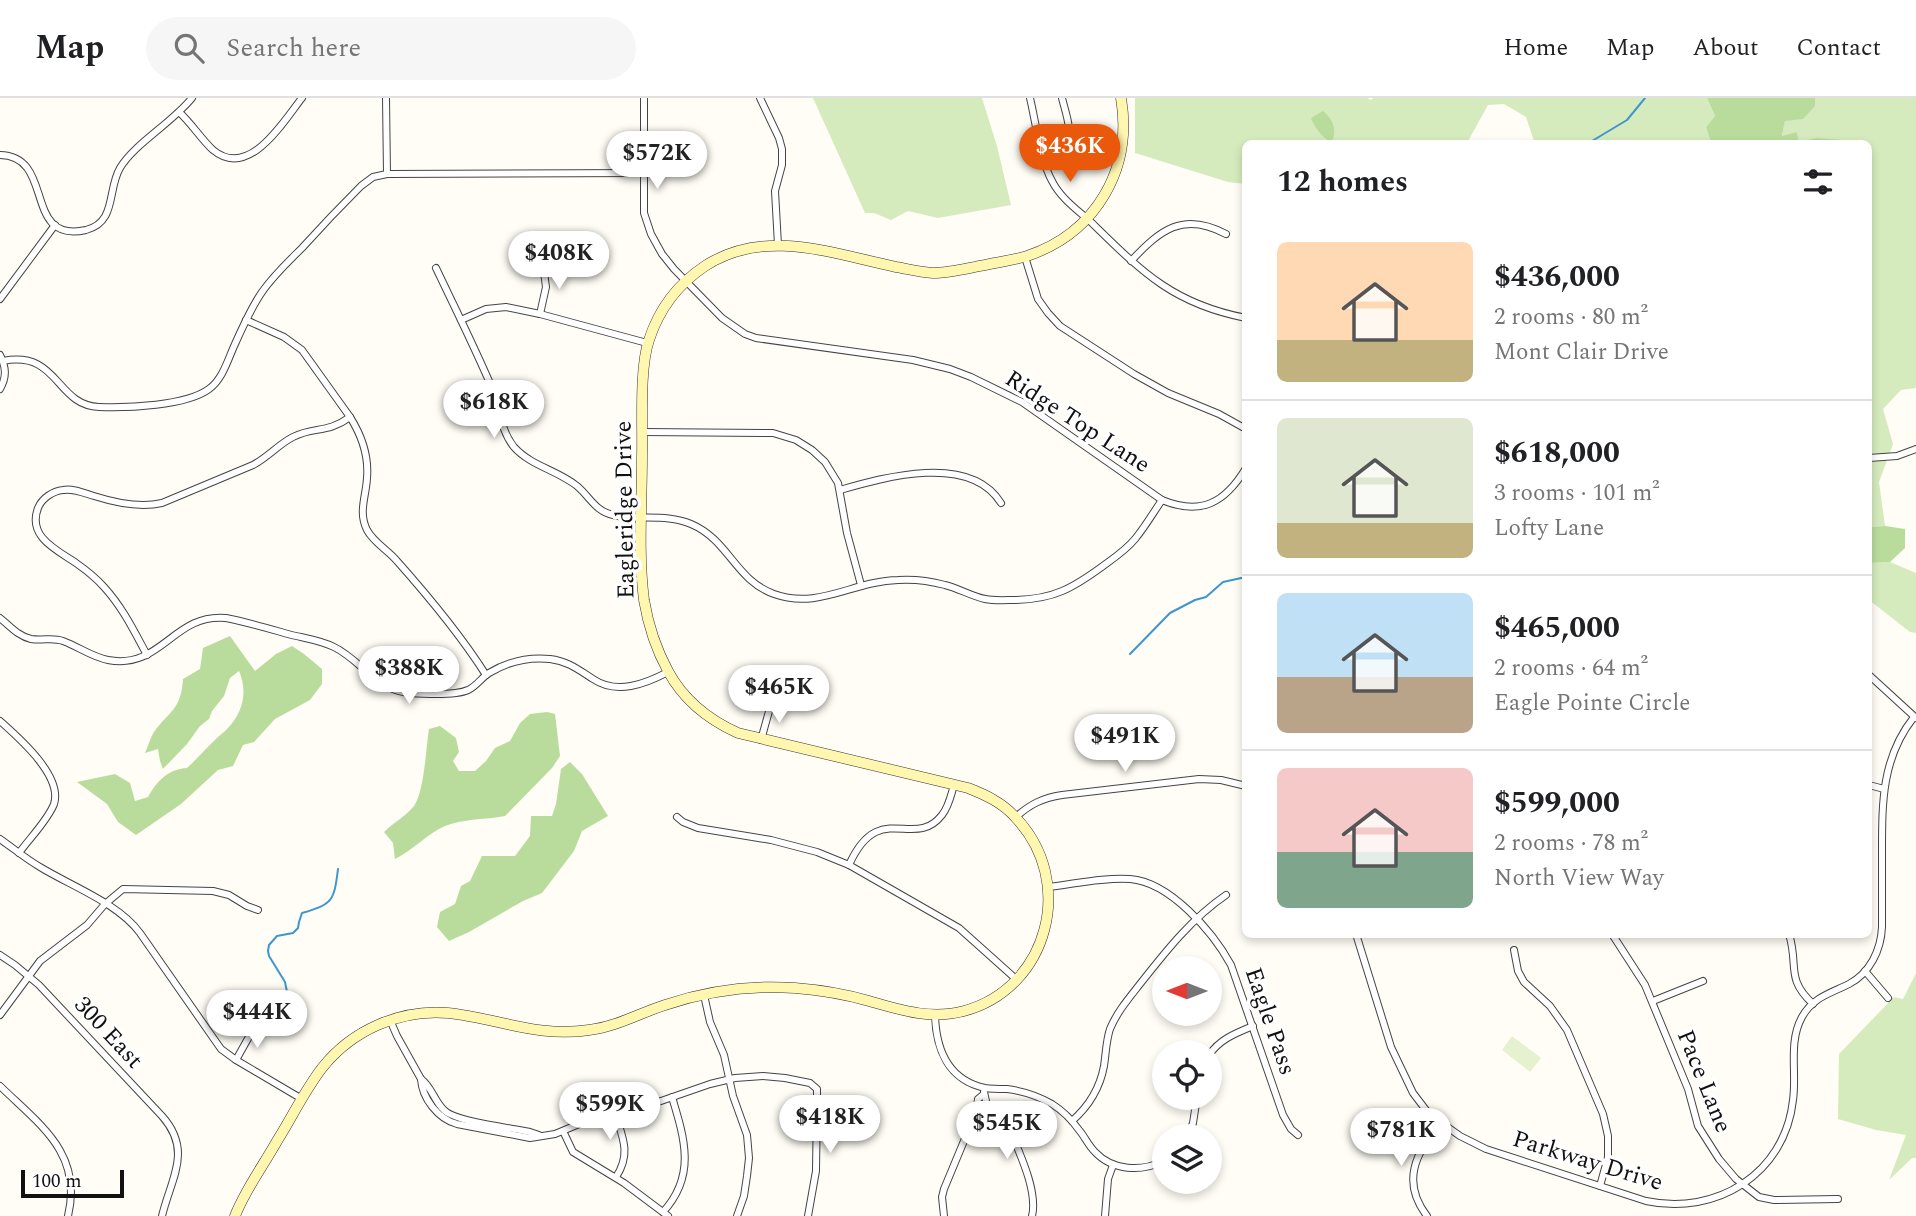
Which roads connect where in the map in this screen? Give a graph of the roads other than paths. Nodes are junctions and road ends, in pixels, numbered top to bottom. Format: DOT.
graph roads {
  1 [pos="192,98"];
  2 [pos="302,98"];
  3 [pos="386,98"];
  4 [pos="644,98"];
  5 [pos="760,98"];
  6 [pos="1030,98"];
  7 [pos="1062,98"];
  8 [pos="1121,98"];
  9 [pos="180,113"];
  10 [pos="1043,154"];
  11 [pos="0,155"];
  12 [pos="643,173"];
  13 [pos="387,174"];
  14 [pos="1087,219"];
  15 [pos="55,225"];
  16 [pos="1226,234"];
  17 [pos="778,245"];
  18 [pos="1025,257"];
  19 [pos="1130,261"];
  20 [pos="543,265"];
  21 [pos="436,268"];
  22 [pos="685,281"];
  23 [pos="0,299"];
  24 [pos="540,314"];
  25 [pos="1242,317"];
  26 [pos="246,320"];
  27 [pos="461,320"];
  28 [pos="648,343"];
  29 [pos="2,358"];
  30 [pos="0,389"];
  31 [pos="350,417"];
  32 [pos="1242,427"];
  33 [pos="642,432"];
  34 [pos="1916,449"];
  35 [pos="1872,457"];
  36 [pos="1242,474"];
  37 [pos="840,490"];
  38 [pos="1162,500"];
  39 [pos="1001,503"];
  40 [pos="642,517"];
  41 [pos="861,585"];
  42 [pos="0,618"];
  43 [pos="147,654"];
  44 [pos="668,672"];
  45 [pos="486,675"];
  46 [pos="1872,679"];
  47 [pos="771,704"];
  48 [pos="1915,718"];
  49 [pos="0,721"];
  50 [pos="761,740"];
  51 [pos="954,785"];
  52 [pos="1242,785"];
  53 [pos="1872,786"];
  54 [pos="1884,789"];
  55 [pos="677,817"];
  56 [pos="1016,817"];
  57 [pos="0,839"];
  58 [pos="19,853"];
  59 [pos="849,865"];
  60 [pos="1048,887"];
  61 [pos="1226,895"];
  62 [pos="105,904"];
  63 [pos="258,910"];
  64 [pos="1196,919"];
  65 [pos="1357,938"];
  66 [pos="1615,938"];
  67 [pos="1790,938"];
  68 [pos="1514,950"];
  69 [pos="0,956"];
  70 [pos="1865,971"];
  71 [pos="28,976"];
  72 [pos="1016,979"];
  73 [pos="1703,981"];
  74 [pos="704,995"];
  75 [pos="1888,998"];
  76 [pos="1653,1001"];
  77 [pos="1812,1004"];
  78 [pos="0,1015"];
  79 [pos="935,1015"];
  80 [pos="390,1020"];
  81 [pos="256,1026"];
  82 [pos="1253,1027"];
  83 [pos="1222,1041"];
  84 [pos="236,1060"];
  85 [pos="729,1079"];
  86 [pos="0,1086"];
  87 [pos="984,1091"];
  88 [pos="672,1097"];
  89 [pos="302,1100"];
  90 [pos="614,1110"];
  91 [pos="976,1113"];
  92 [pos="1072,1121"];
  93 [pos="1439,1122"];
  94 [pos="563,1131"];
  95 [pos="1298,1135"];
  96 [pos="1113,1165"];
  97 [pos="1152,1166"];
  98 [pos="616,1177"];
  99 [pos="1743,1184"];
  100 [pos="1600,1186"];
  101 [pos="1838,1199"];
  102 [pos="665,1214"];
  103 [pos="68,1216"];
  104 [pos="162,1216"];
  105 [pos="235,1216"];
  106 [pos="737,1216"];
  107 [pos="808,1216"];
  108 [pos="944,1216"];
  109 [pos="1032,1216"];
  110 [pos="1105,1216"];
  111 [pos="1427,1216"];
  1 -- 9 [label="street"];
  2 -- 9 [label="street"];
  3 -- 13 [label="street"];
  4 -- 12 [label="street, Ridge Top Lane"];
  5 -- 17 [label="street"];
  6 -- 10 [label="street"];
  7 -- 10 [label="street"];
  8 -- 14 [label="main road, Eagleridge Drive"];
  9 -- 15 [label="street"];
  10 -- 14 [label="street"];
  11 -- 15 [label="street"];
  12 -- 13 [label="street"];
  12 -- 22 [label="street, Ridge Top Lane"];
  13 -- 26 [label="street"];
  14 -- 18 [label="main road, Eagleridge Drive"];
  14 -- 19 [label="street"];
  15 -- 23 [label="street"];
  16 -- 19 [label="street"];
  17 -- 18 [label="main road, Eagleridge Drive"];
  17 -- 22 [label="main road, Eagleridge Drive"];
  18 -- 32 [label="street"];
  19 -- 25 [label="street"];
  20 -- 24 [label="street"];
  21 -- 27 [label="street"];
  22 -- 28 [label="main road, Eagleridge Drive"];
  22 -- 38 [label="street, Ridge Top Lane"];
  24 -- 27 [label="street"];
  24 -- 28 [label="street"];
  26 -- 29 [label="street"];
  26 -- 31 [label="street"];
  27 -- 40 [label="street"];
  28 -- 33 [label="main road, Eagleridge Drive"];
  29 -- 30 [label="street"];
  31 -- 43 [label="street"];
  31 -- 45 [label="street"];
  33 -- 37 [label="street"];
  33 -- 40 [label="main road, Eagleridge Drive"];
  34 -- 35 [label="street"];
  36 -- 38 [label="street, Ridge Top Lane"];
  37 -- 39 [label="street"];
  37 -- 41 [label="street"];
  38 -- 41 [label="street"];
  40 -- 41 [label="street"];
  40 -- 44 [label="main road, Eagleridge Drive"];
  42 -- 43 [label="street"];
  43 -- 45 [label="street"];
  44 -- 45 [label="street"];
  44 -- 50 [label="main road, Eagleridge Drive"];
  46 -- 48 [label="street"];
  47 -- 50 [label="street"];
  48 -- 54 [label="street"];
  49 -- 58 [label="street"];
  50 -- 51 [label="main road, Eagleridge Drive"];
  51 -- 56 [label="main road, Eagleridge Drive"];
  51 -- 59 [label="street"];
  52 -- 56 [label="street"];
  53 -- 54 [label="street"];
  54 -- 70 [label="street"];
  55 -- 59 [label="street"];
  56 -- 60 [label="main road, Eagleridge Drive"];
  57 -- 58 [label="street"];
  58 -- 62 [label="street"];
  59 -- 72 [label="street"];
  60 -- 64 [label="street, Eagle Pass"];
  60 -- 72 [label="main road, Eagleridge Drive"];
  61 -- 64 [label="street"];
  62 -- 63 [label="street"];
  62 -- 71 [label="street"];
  62 -- 84 [label="street"];
  64 -- 82 [label="street, Eagle Pass"];
  64 -- 92 [label="street"];
  65 -- 93 [label="street, Parkway Drive"];
  66 -- 76 [label="street, Pace Lane"];
  67 -- 77 [label="street"];
  68 -- 100 [label="street"];
  69 -- 71 [label="street, 300 East"];
  70 -- 75 [label="street"];
  70 -- 77 [label="street"];
  71 -- 78 [label="street"];
  71 -- 104 [label="street, 300 East"];
  72 -- 79 [label="main road, Eagleridge Drive"];
  73 -- 76 [label="street"];
  74 -- 79 [label="main road, Eagleridge Drive"];
  74 -- 80 [label="main road, Eagleridge Drive"];
  74 -- 85 [label="street"];
  76 -- 99 [label="street, Pace Lane"];
  77 -- 99 [label="street, Parkway Drive"];
  79 -- 87 [label="street"];
  80 -- 89 [label="main road, Eagleridge Drive"];
  80 -- 94 [label="street"];
  81 -- 84 [label="street"];
  82 -- 83 [label="street"];
  82 -- 95 [label="street, Eagle Pass"];
  84 -- 89 [label="street"];
  85 -- 88 [label="street"];
  85 -- 106 [label="street"];
  85 -- 107 [label="street"];
  86 -- 103 [label="street"];
  87 -- 91 [label="street"];
  87 -- 92 [label="street"];
  88 -- 90 [label="street"];
  88 -- 102 [label="street"];
  89 -- 105 [label="main road, Eagleridge Drive"];
  90 -- 94 [label="street"];
  90 -- 98 [label="street"];
  91 -- 108 [label="street"];
  91 -- 109 [label="street"];
  92 -- 96 [label="street"];
  93 -- 100 [label="street, Parkway Drive"];
  93 -- 111 [label="street"];
  94 -- 98 [label="street"];
  96 -- 97 [label="street"];
  96 -- 110 [label="street"];
  98 -- 102 [label="street"];
  99 -- 100 [label="street, Parkway Drive"];
  99 -- 101 [label="street, Pace Lane"];
}
